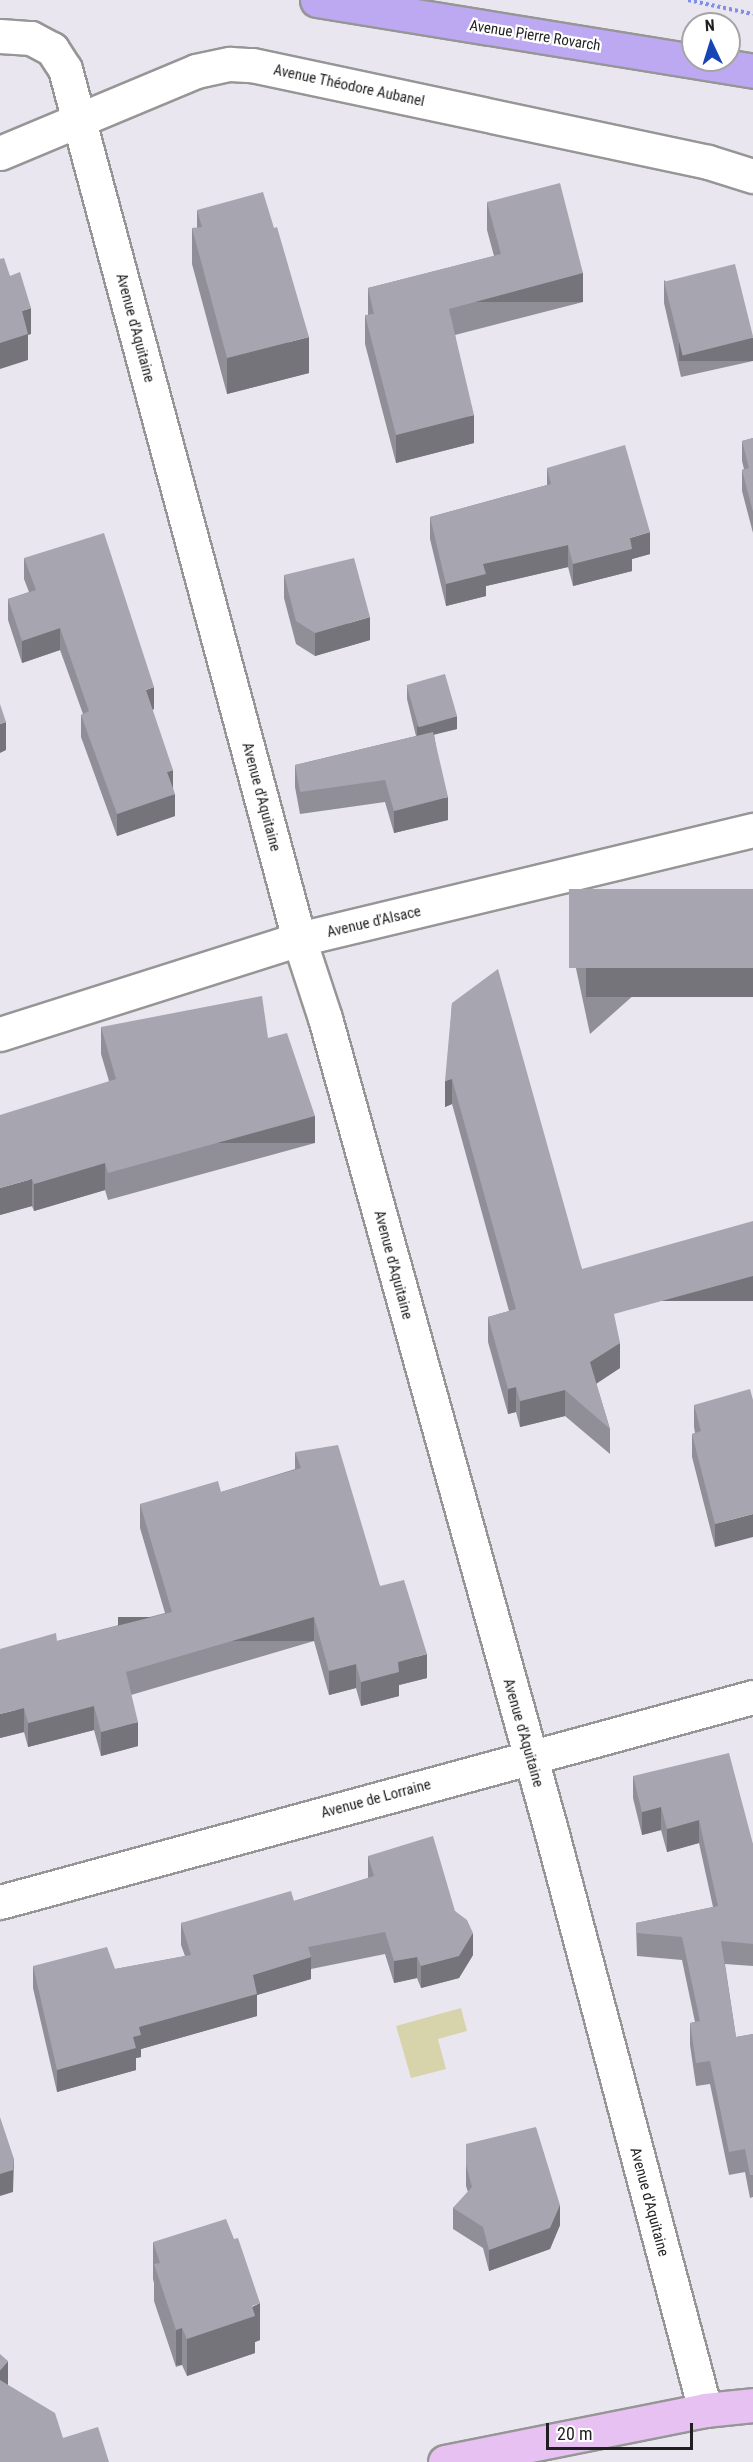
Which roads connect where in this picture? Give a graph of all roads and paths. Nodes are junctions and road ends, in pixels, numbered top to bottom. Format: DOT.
graph roads {
  1 [pos="317,0"];
  2 [pos="688,0"];
  3 [pos="753,14"];
  4 [pos="0,36"];
  5 [pos="753,71"];
  6 [pos="79,120"];
  7 [pos="0,153"];
  8 [pos="753,176"];
  9 [pos="753,830"];
  10 [pos="299,939"];
  11 [pos="0,1034"];
  12 [pos="753,1697"];
  13 [pos="531,1758"];
  14 [pos="0,1902"];
  15 [pos="753,2405"];
  16 [pos="705,2410"];
  17 [pos="445,2462"];
  1 -- 5 [label="main road, Avenue Pierre Rovarch"];
  2 -- 3 [label="path"];
  4 -- 6 [label="street"];
  6 -- 7 [label="street, Avenue Théodore Aubanel"];
  6 -- 8 [label="street, Avenue Théodore Aubanel"];
  6 -- 10 [label="street, Avenue d'Aquitaine"];
  9 -- 10 [label="street, Avenue d'Alsace"];
  10 -- 11 [label="street, Avenue d'Alsace"];
  10 -- 13 [label="street, Avenue d'Aquitaine"];
  12 -- 13 [label="street, Avenue de Lorraine"];
  13 -- 14 [label="street, Avenue de Lorraine"];
  13 -- 16 [label="street, Avenue d'Aquitaine"];
  15 -- 16 [label="main road"];
  16 -- 17 [label="main road"];
}
